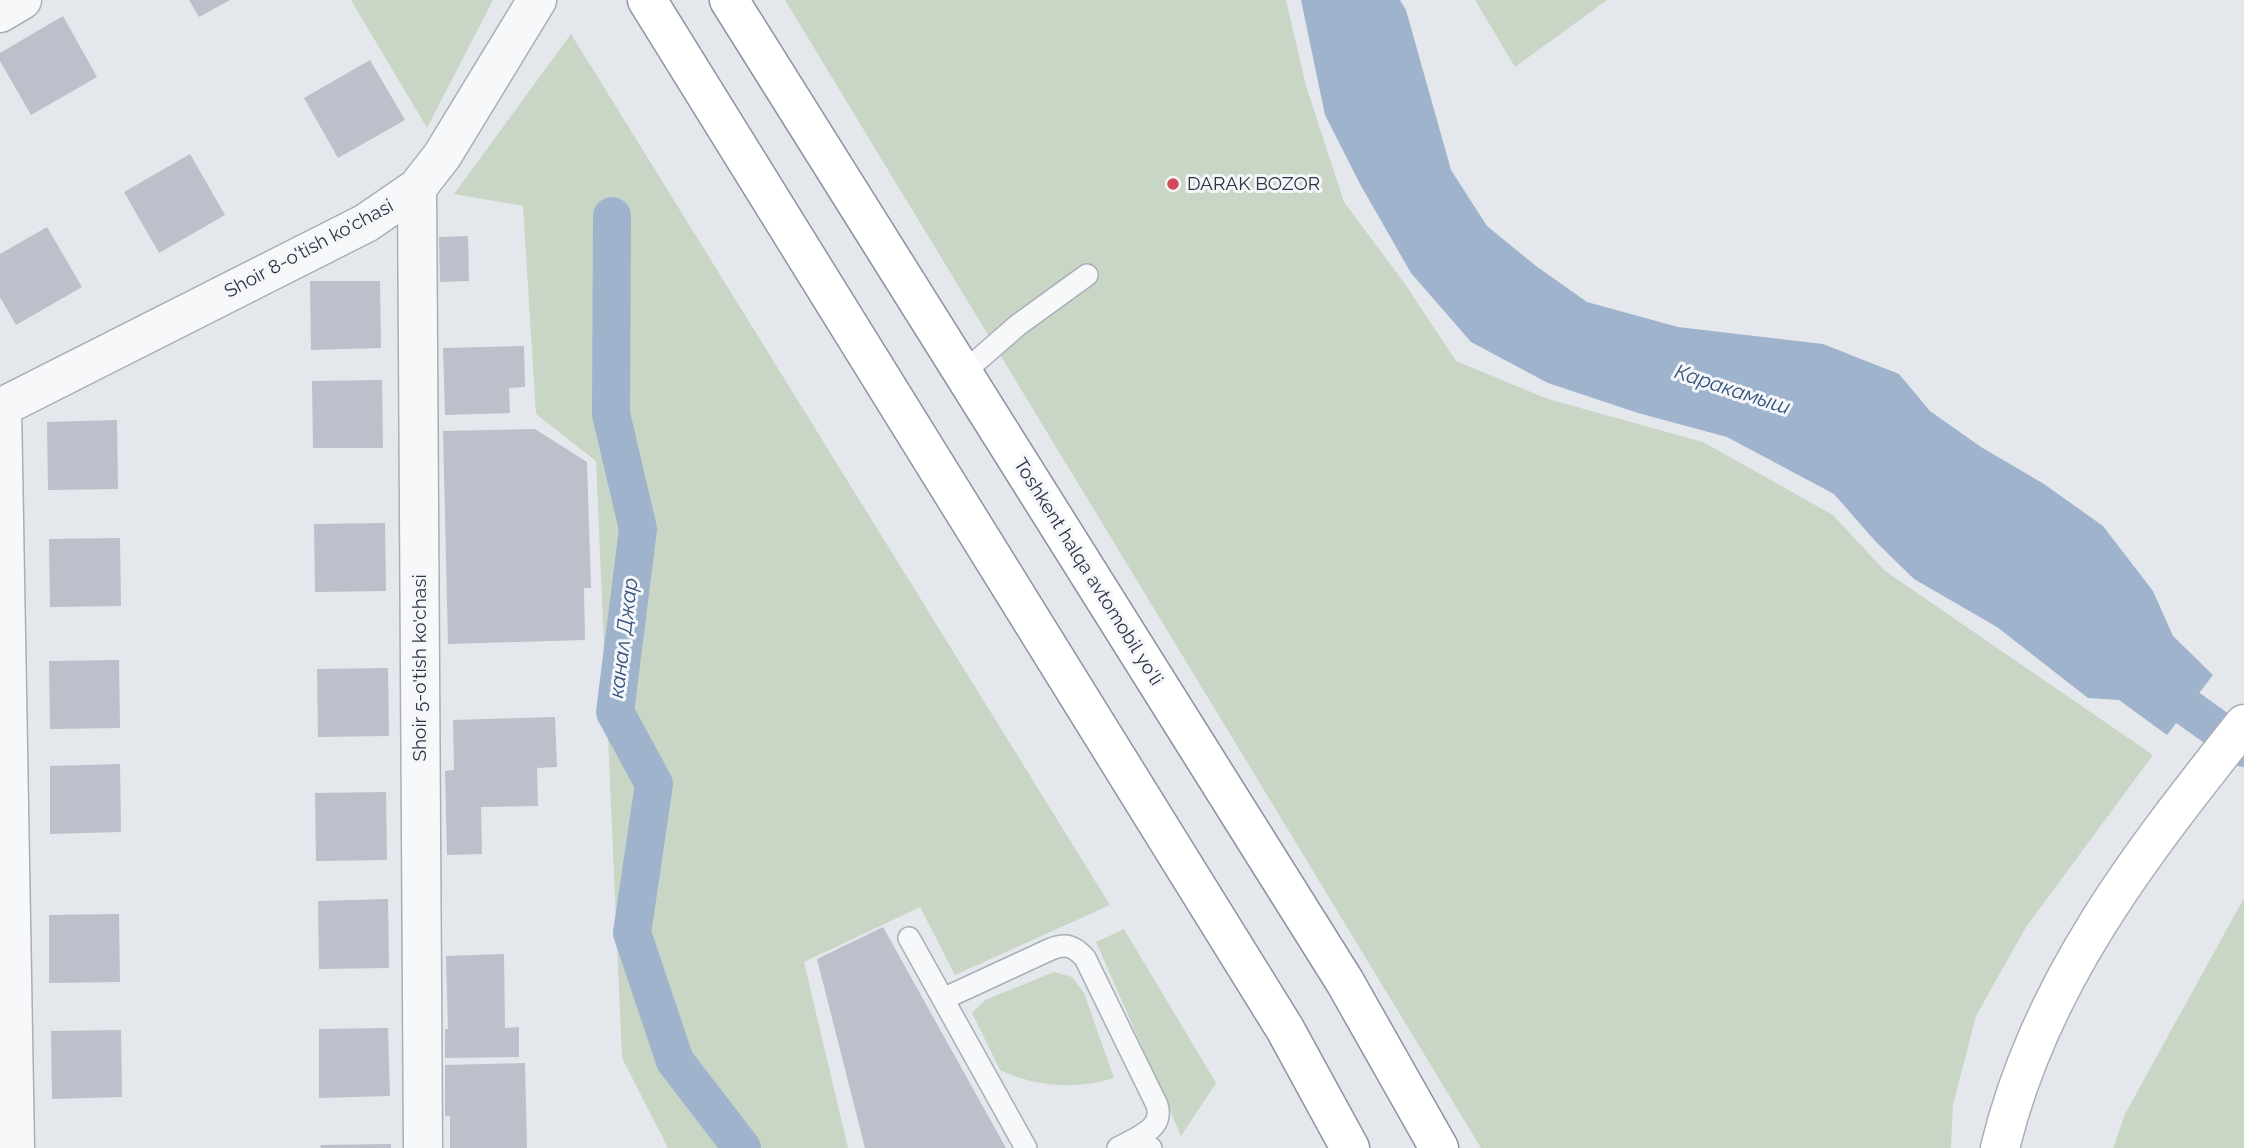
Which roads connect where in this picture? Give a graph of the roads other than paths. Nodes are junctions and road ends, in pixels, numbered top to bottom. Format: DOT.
graph roads {
  1 [pos="22,0"];
  2 [pos="537,0"];
  3 [pos="647,0"];
  4 [pos="729,0"];
  5 [pos="0,13"];
  6 [pos="417,188"];
  7 [pos="1087,275"];
  8 [pos="963,373"];
  9 [pos="1,408"];
  10 [pos="2244,724"];
  11 [pos="2244,758"];
  12 [pos="2176,827"];
  13 [pos="909,938"];
  14 [pos="943,999"];
  15 [pos="1135,1145"];
  16 [pos="15,1148"];
  17 [pos="423,1148"];
  18 [pos="1026,1148"];
  19 [pos="1350,1148"];
  20 [pos="1439,1148"];
  21 [pos="2000,1148"];
  22 [pos="2025,1148"];
  1 -- 5 [label="street"];
  2 -- 6 [label="street, Shoir 8-o'tish ko'chasi"];
  3 -- 19 [label="main road"];
  4 -- 8 [label="main road, Toshkent halqa avtomobil yo'li"];
  6 -- 9 [label="street, Shoir 8-o'tish ko'chasi"];
  6 -- 17 [label="street, Shoir 5-o'tish ko'chasi"];
  7 -- 8 [label="lane"];
  8 -- 20 [label="main road, Toshkent halqa avtomobil yo'li"];
  9 -- 16 [label="street"];
  10 -- 12 [label="main road"];
  11 -- 12 [label="main road"];
  12 -- 21 [label="main road"];
  12 -- 22 [label="main road"];
  13 -- 14 [label="lane"];
  14 -- 15 [label="lane"];
  14 -- 18 [label="lane"];
}
